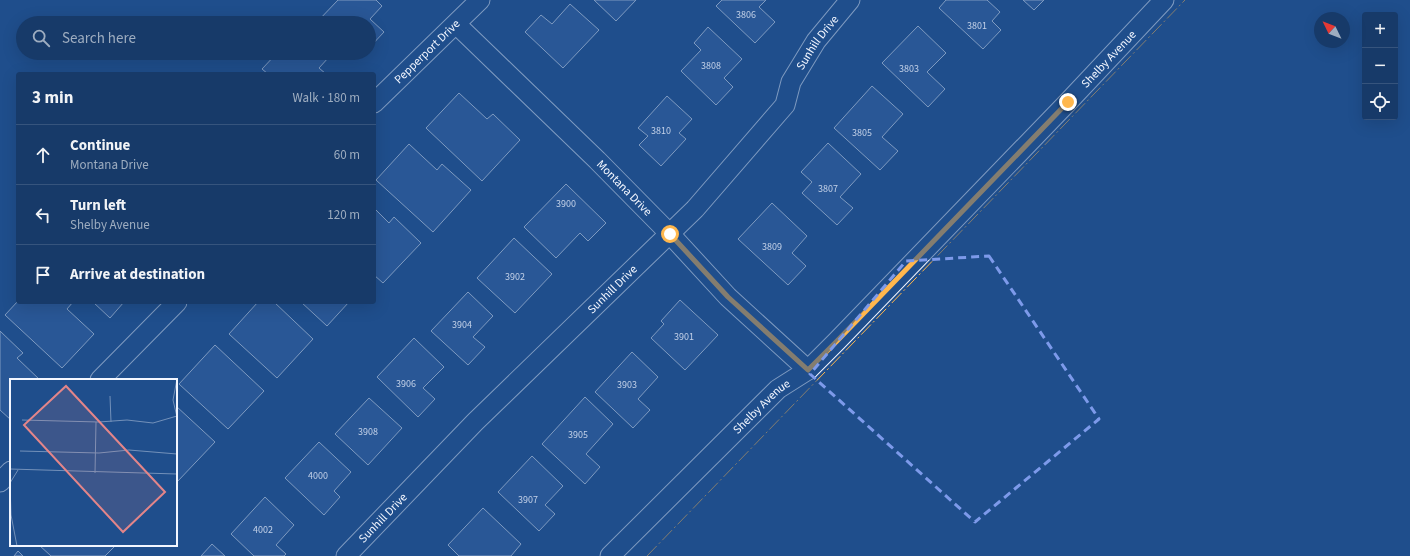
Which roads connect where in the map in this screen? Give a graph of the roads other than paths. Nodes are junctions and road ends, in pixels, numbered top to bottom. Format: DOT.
graph roads {
  1 [pos="480,0"];
  2 [pos="850,0"];
  3 [pos="1164,0"];
  4 [pos="456,24"];
  5 [pos="376,101"];
  6 [pos="670,234"];
  7 [pos="175,304"];
  8 [pos="808,370"];
  9 [pos="101,379"];
  10 [pos="10,472"];
  11 [pos="0,482"];
  12 [pos="346,556"];
  13 [pos="610,556"];
  1 -- 4 [label="street, Pepperport Drive"];
  2 -- 6 [label="street, Sunhill Drive"];
  3 -- 8 [label="street, Shelby Avenue"];
  4 -- 5 [label="street, Pepperport Drive"];
  4 -- 6 [label="street, Montana Drive"];
  6 -- 8 [label="street, Montana Drive"];
  6 -- 12 [label="street, Sunhill Drive"];
  7 -- 9 [label="street"];
  8 -- 13 [label="street, Shelby Avenue"];
  10 -- 11 [label="street"];
}
